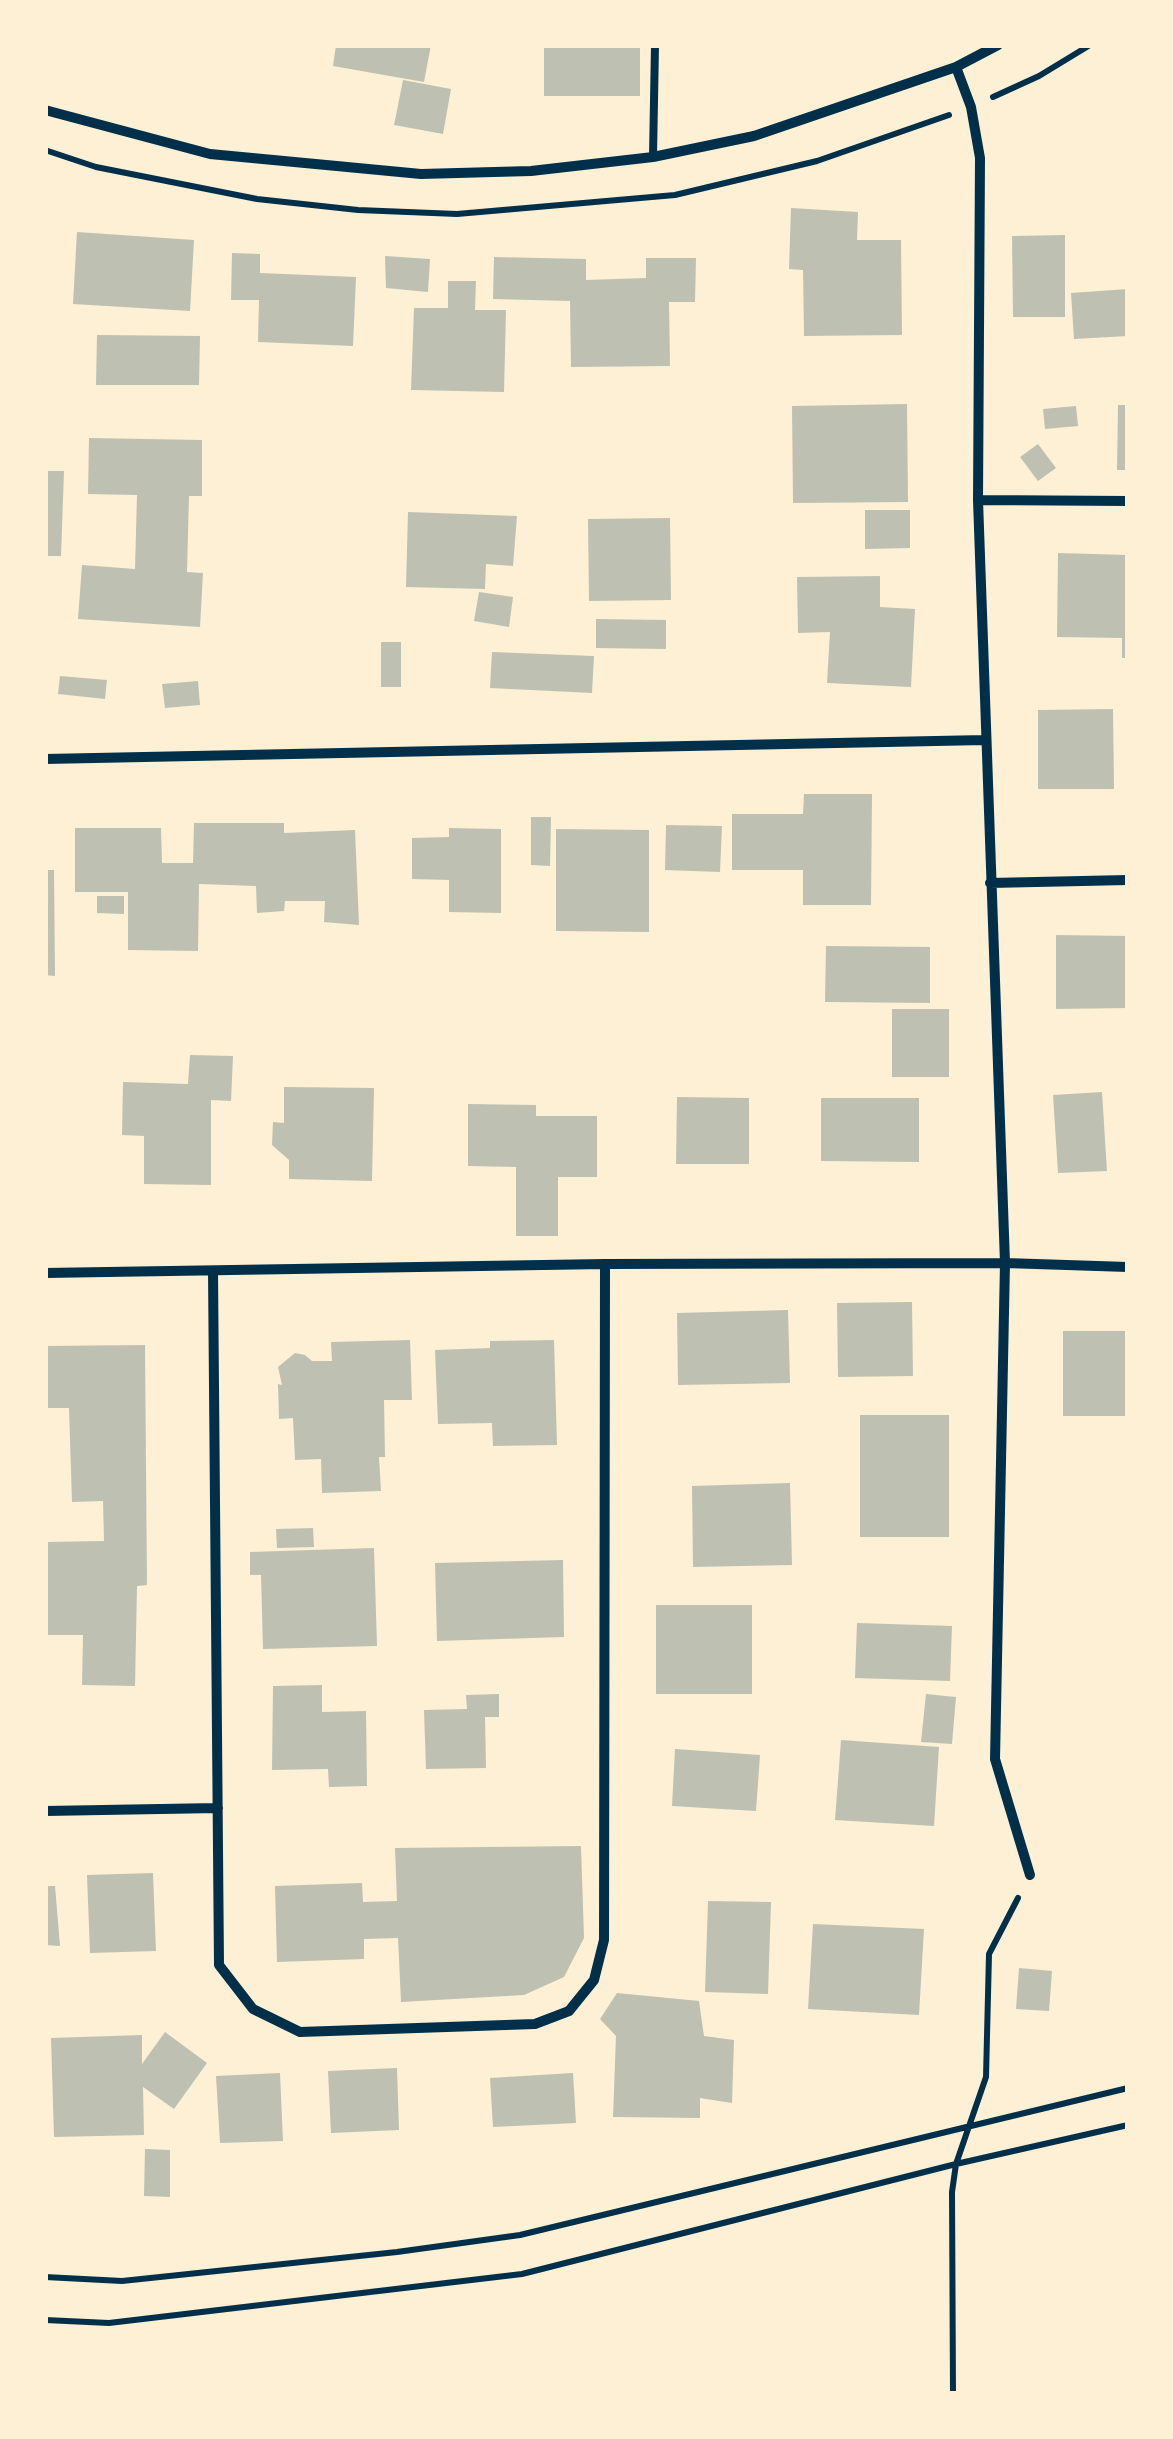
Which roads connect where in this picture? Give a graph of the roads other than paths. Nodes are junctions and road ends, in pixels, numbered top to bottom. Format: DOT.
graph roads {
  1 [pos="655,45"];
  2 [pos="998,45"];
  3 [pos="956,66"];
  4 [pos="45,110"];
  5 [pos="654,158"];
  6 [pos="978,500"];
  7 [pos="1128,501"];
  8 [pos="985,740"];
  9 [pos="45,759"];
  10 [pos="1128,880"];
  11 [pos="990,884"];
  12 [pos="606,1264"];
  13 [pos="1005,1264"];
  14 [pos="1128,1267"];
  15 [pos="214,1271"];
  16 [pos="45,1274"];
  17 [pos="218,1808"];
  18 [pos="45,1811"];
  19 [pos="1030,1875"];
  1 -- 5 [label="lane"];
  2 -- 3 [label="street"];
  3 -- 5 [label="street"];
  3 -- 6 [label="street"];
  4 -- 5 [label="street"];
  6 -- 7 [label="street"];
  6 -- 8 [label="street"];
  8 -- 9 [label="street"];
  8 -- 11 [label="street"];
  10 -- 11 [label="street"];
  11 -- 13 [label="street"];
  12 -- 13 [label="street"];
  12 -- 15 [label="street"];
  12 -- 17 [label="street"];
  13 -- 14 [label="street"];
  13 -- 19 [label="street"];
  15 -- 16 [label="street"];
  15 -- 17 [label="street"];
  17 -- 18 [label="street"];
}
